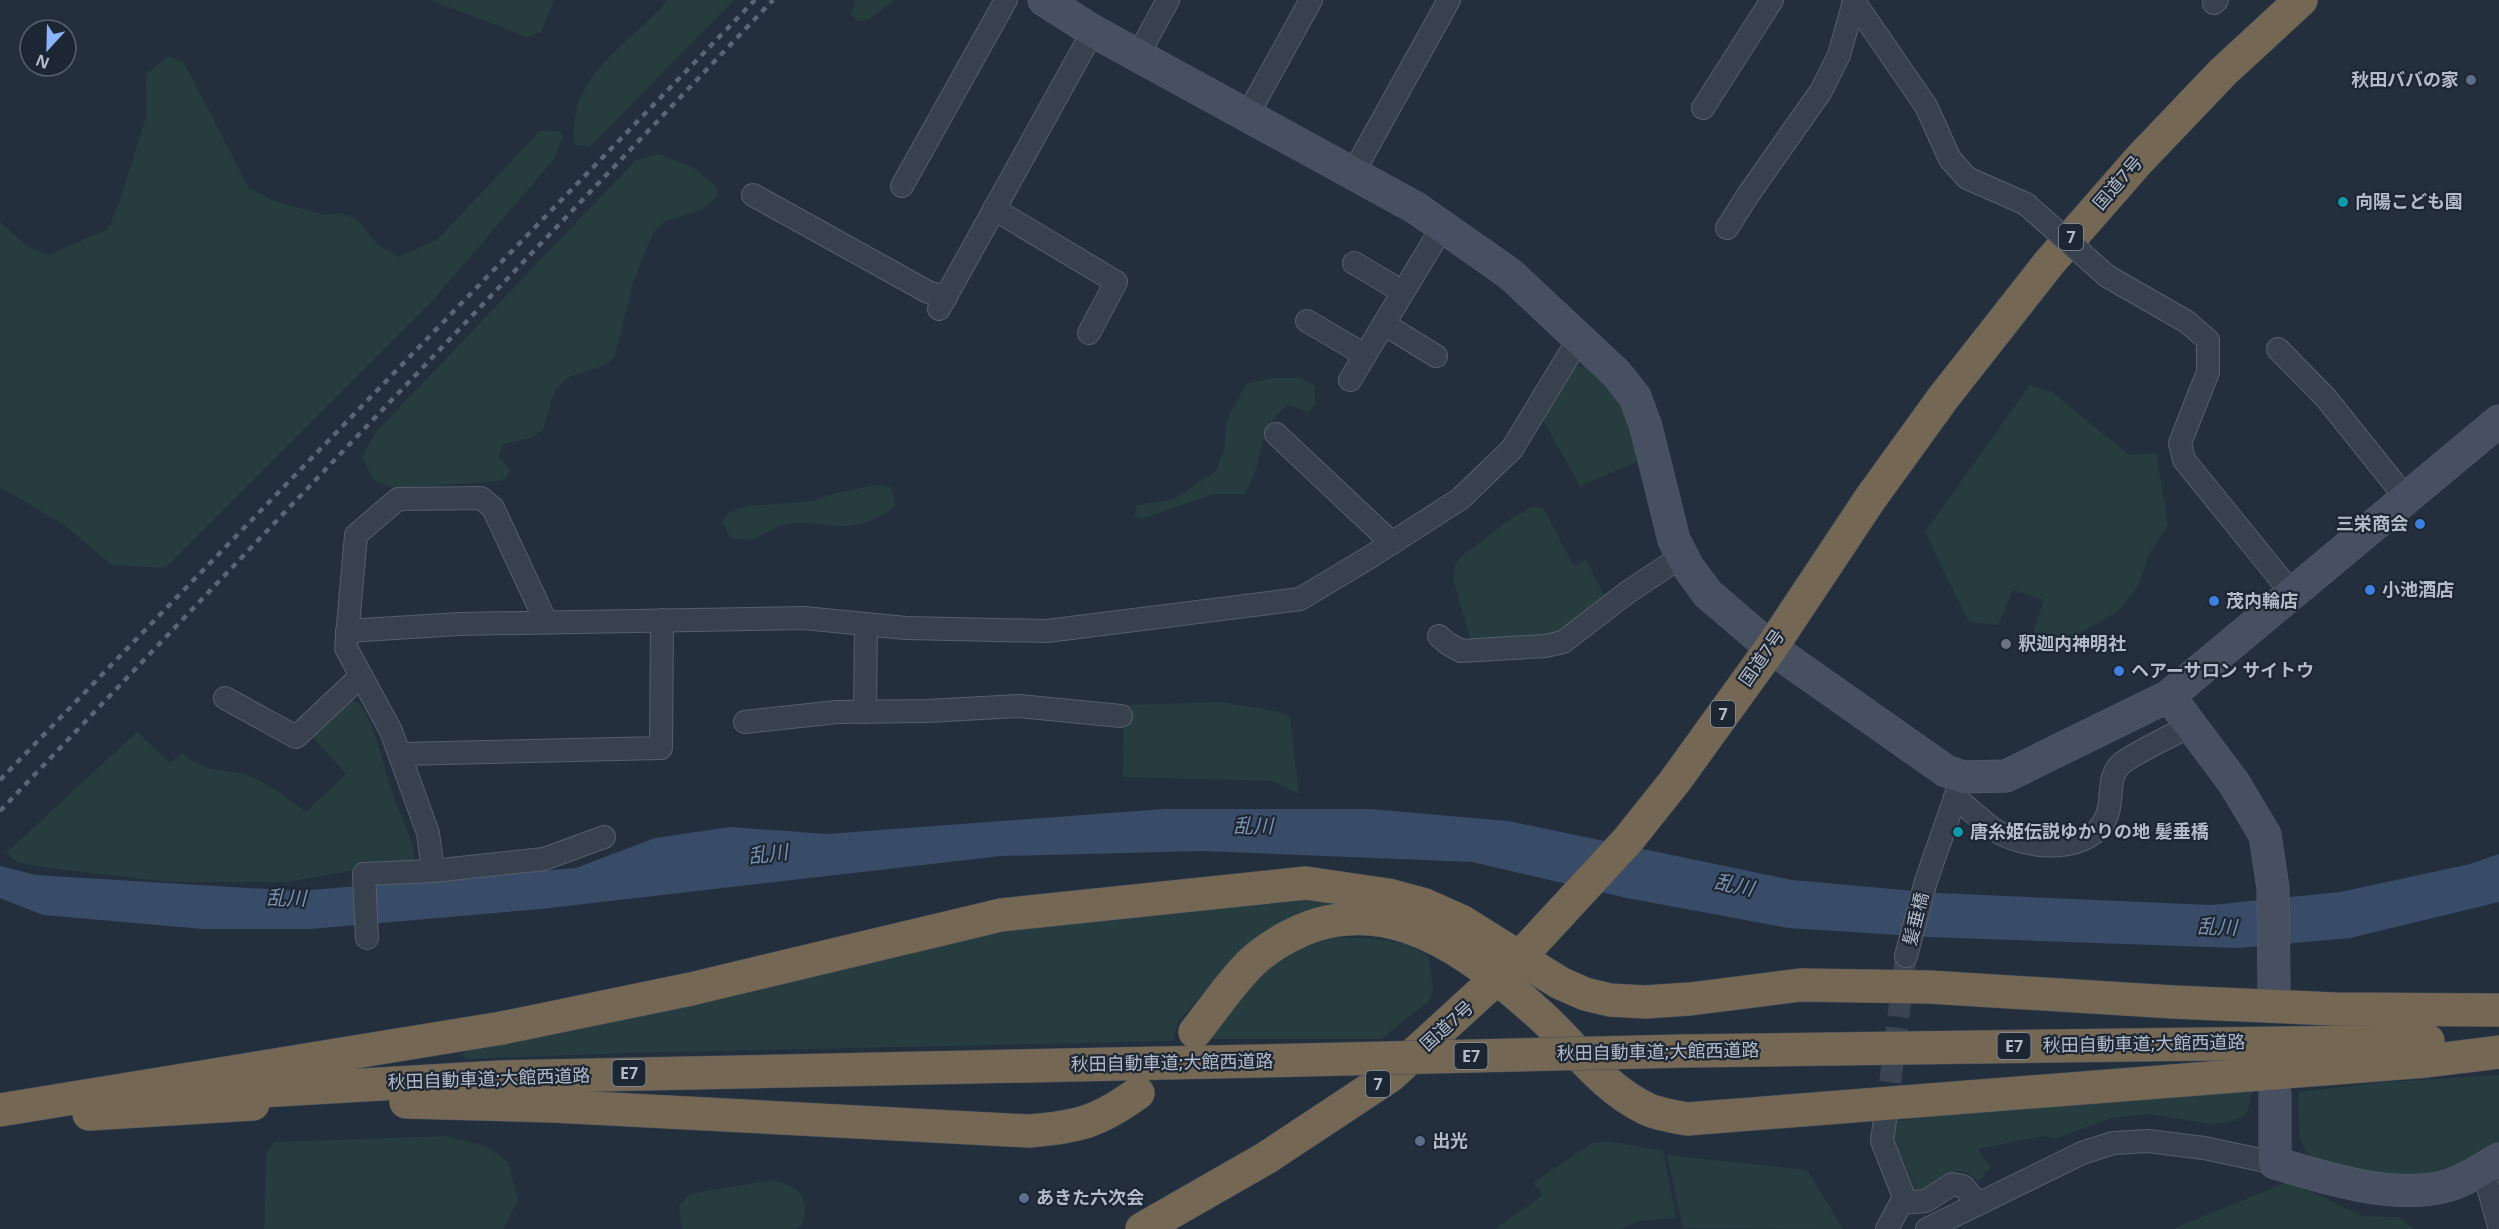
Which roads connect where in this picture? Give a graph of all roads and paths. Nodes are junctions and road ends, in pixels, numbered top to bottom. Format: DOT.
graph roads {
  1 [pos="1006,0"];
  2 [pos="1044,0"];
  3 [pos="1168,0"];
  4 [pos="1311,0"];
  5 [pos="1449,0"];
  6 [pos="1772,0"];
  7 [pos="2301,0"];
  8 [pos="1853,1"];
  9 [pos="1093,31"];
  10 [pos="1138,55"];
  11 [pos="1703,108"];
  12 [pos="1248,114"];
  13 [pos="1353,172"];
  14 [pos="902,186"];
  15 [pos="753,195"];
  16 [pos="994,209"];
  17 [pos="1443,226"];
  18 [pos="1727,228"];
  19 [pos="1354,263"];
  20 [pos="1403,292"];
  21 [pos="1307,321"];
  22 [pos="1384,324"];
  23 [pos="1089,333"];
  24 [pos="1578,340"];
  25 [pos="2278,348"];
  26 [pos="1365,355"];
  27 [pos="1436,356"];
  28 [pos="1350,380"];
  29 [pos="2499,421"];
  30 [pos="1276,434"];
  31 [pos="2406,498"];
  32 [pos="1392,543"];
  33 [pos="1682,556"];
  34 [pos="2291,592"];
  35 [pos="662,620"];
  36 [pos="546,622"];
  37 [pos="866,624"];
  38 [pos="347,632"];
  39 [pos="1439,636"];
  40 [pos="1771,648"];
  41 [pos="360,676"];
  42 [pos="2169,696"];
  43 [pos="225,698"];
  44 [pos="865,711"];
  45 [pos="1121,716"];
  46 [pos="745,722"];
  47 [pos="2191,725"];
  48 [pos="400,754"];
  49 [pos="1959,787"];
  50 [pos="604,837"];
  51 [pos="433,871"];
  52 [pos="367,938"];
  53 [pos="1906,956"];
  54 [pos="1508,969"];
  55 [pos="2273,974"];
  56 [pos="2499,1010"];
  57 [pos="2499,1029"];
  58 [pos="1195,1032"];
  59 [pos="2499,1040"];
  60 [pos="2346,1041"];
  61 [pos="2499,1052"];
  62 [pos="1138,1093"];
  63 [pos="2275,1094"];
  64 [pos="0,1113"];
  65 [pos="1885,1120"];
  66 [pos="2275,1163"];
  67 [pos="2491,1164"];
  68 [pos="1906,1202"];
  69 [pos="1978,1204"];
  70 [pos="1956,1223"];
  71 [pos="2499,1226"];
  72 [pos="1142,1229"];
  73 [pos="1887,1229"];
  74 [pos="1927,1229"];
  1 -- 14 [label="street"];
  2 -- 9 [label="street"];
  3 -- 10 [label="street"];
  4 -- 12 [label="street"];
  5 -- 13 [label="street"];
  6 -- 11 [label="street"];
  7 -- 40 [label="highway, 国道7号 / 7"];
  8 -- 18 [label="street"];
  8 -- 34 [label="street, bridge"];
  9 -- 10 [label="street"];
  9 -- 16 [label="street"];
  10 -- 12 [label="street"];
  12 -- 13 [label="street"];
  13 -- 17 [label="street"];
  15 -- 16 [label="street"];
  16 -- 23 [label="street"];
  17 -- 20 [label="street"];
  17 -- 24 [label="street"];
  19 -- 20 [label="street"];
  20 -- 22 [label="street"];
  21 -- 26 [label="street"];
  22 -- 26 [label="street"];
  22 -- 27 [label="street"];
  24 -- 32 [label="street"];
  24 -- 33 [label="street"];
  25 -- 31 [label="street"];
  26 -- 28 [label="street"];
  29 -- 31 [label="street"];
  30 -- 32 [label="street"];
  31 -- 34 [label="street"];
  32 -- 37 [label="street"];
  33 -- 39 [label="street"];
  33 -- 40 [label="street"];
  34 -- 42 [label="street"];
  35 -- 36 [label="street"];
  35 -- 37 [label="street"];
  35 -- 48 [label="street"];
  36 -- 38 [label="street"];
  36 -- 38 [label="street"];
  37 -- 44 [label="street"];
  38 -- 41 [label="street"];
  40 -- 49 [label="street"];
  40 -- 54 [label="highway, 国道7号 / 7"];
  41 -- 43 [label="street"];
  41 -- 48 [label="street"];
  42 -- 47 [label="street"];
  42 -- 49 [label="street"];
  44 -- 45 [label="street"];
  44 -- 46 [label="street"];
  47 -- 49 [label="street"];
  47 -- 55 [label="street"];
  48 -- 51 [label="street"];
  49 -- 53 [label="street, 髪垂橋"];
  50 -- 51 [label="street"];
  51 -- 52 [label="street"];
  54 -- 56 [label="highway"];
  54 -- 58 [label="highway"];
  54 -- 61 [label="highway"];
  54 -- 64 [label="highway"];
  54 -- 72 [label="highway, 国道7号 / 7"];
  57 -- 60 [label="highway, 秋田自動車道;大館西道路 / E7"];
  59 -- 60 [label="highway, 秋田自動車道;大館西道路 / E7"];
  60 -- 64 [label="highway, 秋田自動車道;大館西道路 / E7, bridge"];
  62 -- 64 [label="highway"];
  63 -- 66 [label="street"];
  65 -- 68 [label="street"];
  66 -- 67 [label="street"];
  66 -- 69 [label="street"];
  67 -- 71 [label="street"];
  68 -- 69 [label="street"];
  68 -- 73 [label="street"];
  69 -- 70 [label="street"];
  70 -- 74 [label="street"];
}
